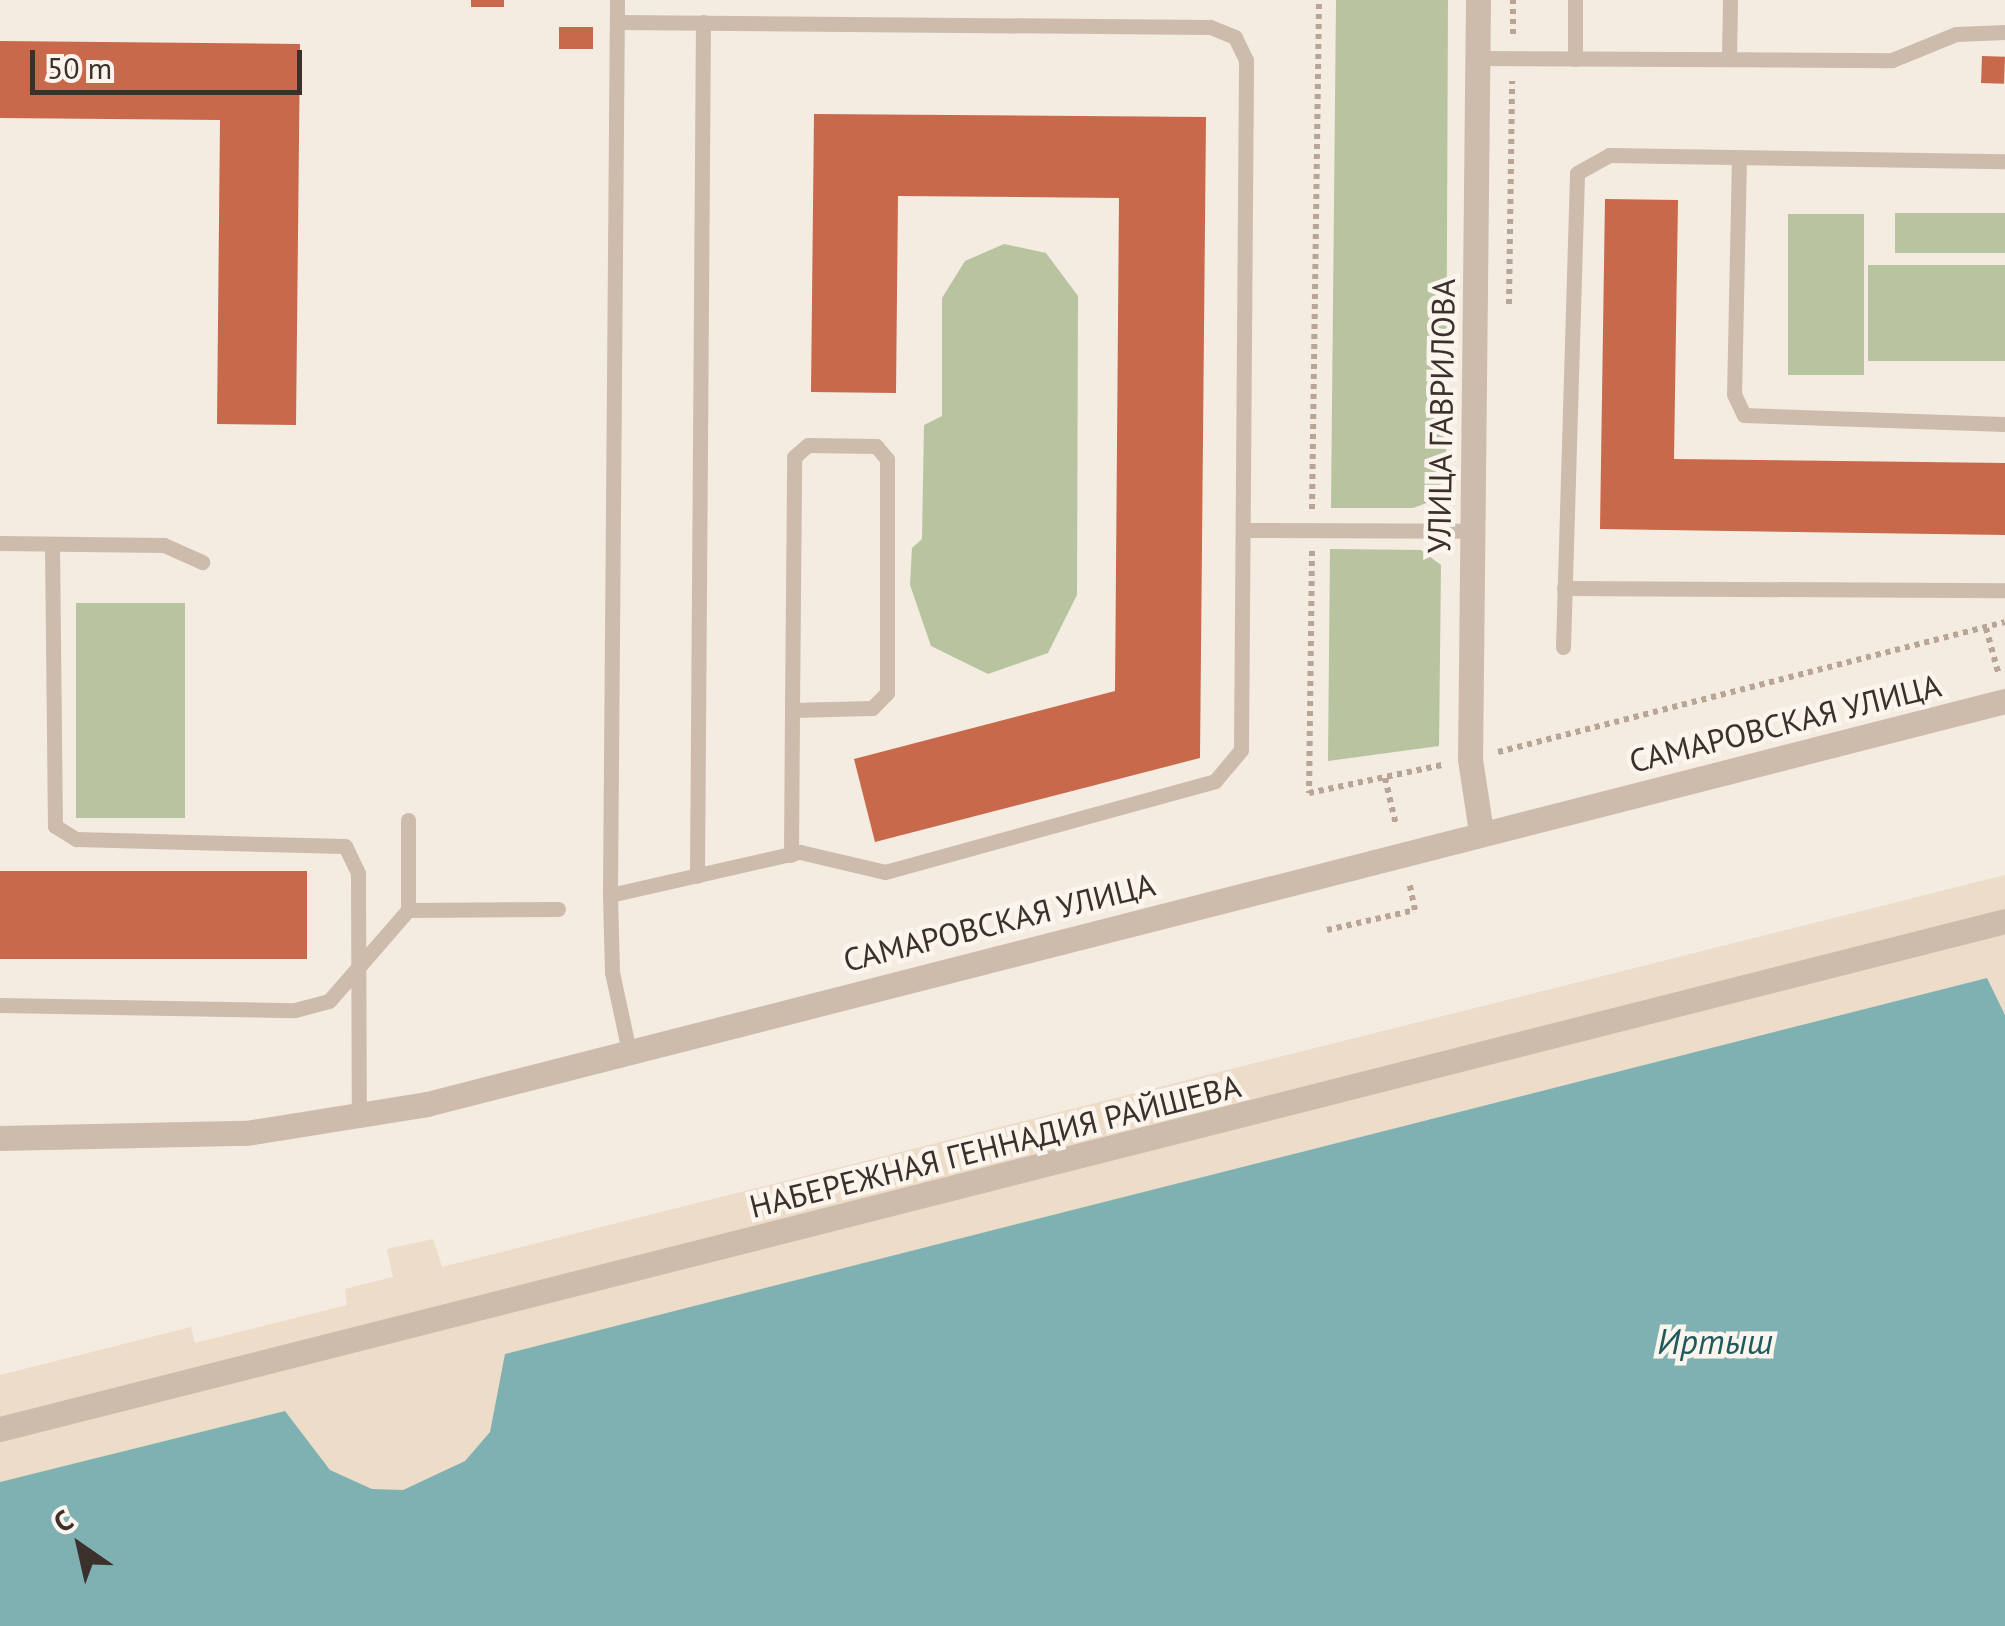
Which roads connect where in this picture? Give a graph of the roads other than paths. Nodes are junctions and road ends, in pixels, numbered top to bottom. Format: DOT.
graph roads {
  1 [pos="617,0"];
  2 [pos="1478,0"];
  3 [pos="1575,0"];
  4 [pos="1730,0"];
  5 [pos="617,22"];
  6 [pos="703,22"];
  7 [pos="2005,32"];
  8 [pos="1477,58"];
  9 [pos="1574,59"];
  10 [pos="1728,59"];
  11 [pos="1738,158"];
  12 [pos="2005,161"];
  13 [pos="2005,424"];
  14 [pos="1242,530"];
  15 [pos="1473,531"];
  16 [pos="0,543"];
  17 [pos="52,544"];
  18 [pos="202,562"];
  19 [pos="1564,588"];
  20 [pos="2005,590"];
  21 [pos="1563,647"];
  22 [pos="2003,691"];
  23 [pos="792,710"];
  24 [pos="408,820"];
  25 [pos="1481,832"];
  26 [pos="791,855"];
  27 [pos="697,876"];
  28 [pos="610,895"];
  29 [pos="408,910"];
  30 [pos="558,910"];
  31 [pos="2005,921"];
  32 [pos="358,976"];
  33 [pos="0,1006"];
  34 [pos="629,1051"];
  35 [pos="359,1117"];
  36 [pos="0,1138"];
  37 [pos="0,1429"];
  1 -- 5 [label="lane"];
  2 -- 8 [label="street, УЛИЦА ГАВРИЛОВА"];
  3 -- 9 [label="lane"];
  4 -- 10 [label="lane"];
  5 -- 6 [label="lane"];
  5 -- 28 [label="lane"];
  6 -- 14 [label="lane"];
  6 -- 27 [label="lane"];
  7 -- 10 [label="lane"];
  8 -- 9 [label="lane"];
  8 -- 15 [label="street, УЛИЦА ГАВРИЛОВА"];
  9 -- 10 [label="lane"];
  11 -- 12 [label="lane"];
  11 -- 13 [label="lane"];
  11 -- 19 [label="lane"];
  14 -- 15 [label="lane"];
  14 -- 26 [label="lane"];
  15 -- 25 [label="street, УЛИЦА ГАВРИЛОВА"];
  16 -- 17 [label="lane"];
  17 -- 18 [label="lane"];
  17 -- 32 [label="lane"];
  19 -- 20 [label="lane"];
  19 -- 21 [label="lane"];
  22 -- 25 [label="street, САМАРОВСКАЯ УЛИЦА"];
  23 -- 23 [label="lane"];
  23 -- 26 [label="lane"];
  24 -- 29 [label="lane"];
  25 -- 34 [label="street, САМАРОВСКАЯ УЛИЦА"];
  26 -- 27 [label="lane"];
  27 -- 28 [label="lane"];
  28 -- 34 [label="lane"];
  29 -- 30 [label="lane"];
  29 -- 32 [label="lane"];
  31 -- 37 [label="street, НАБЕРЕЖНАЯ ГЕННАДИЯ РАЙШЕВА"];
  32 -- 33 [label="lane"];
  32 -- 35 [label="lane"];
  34 -- 35 [label="street, САМАРОВСКАЯ УЛИЦА"];
  35 -- 36 [label="street, САМАРОВСКАЯ УЛИЦА"];
}
